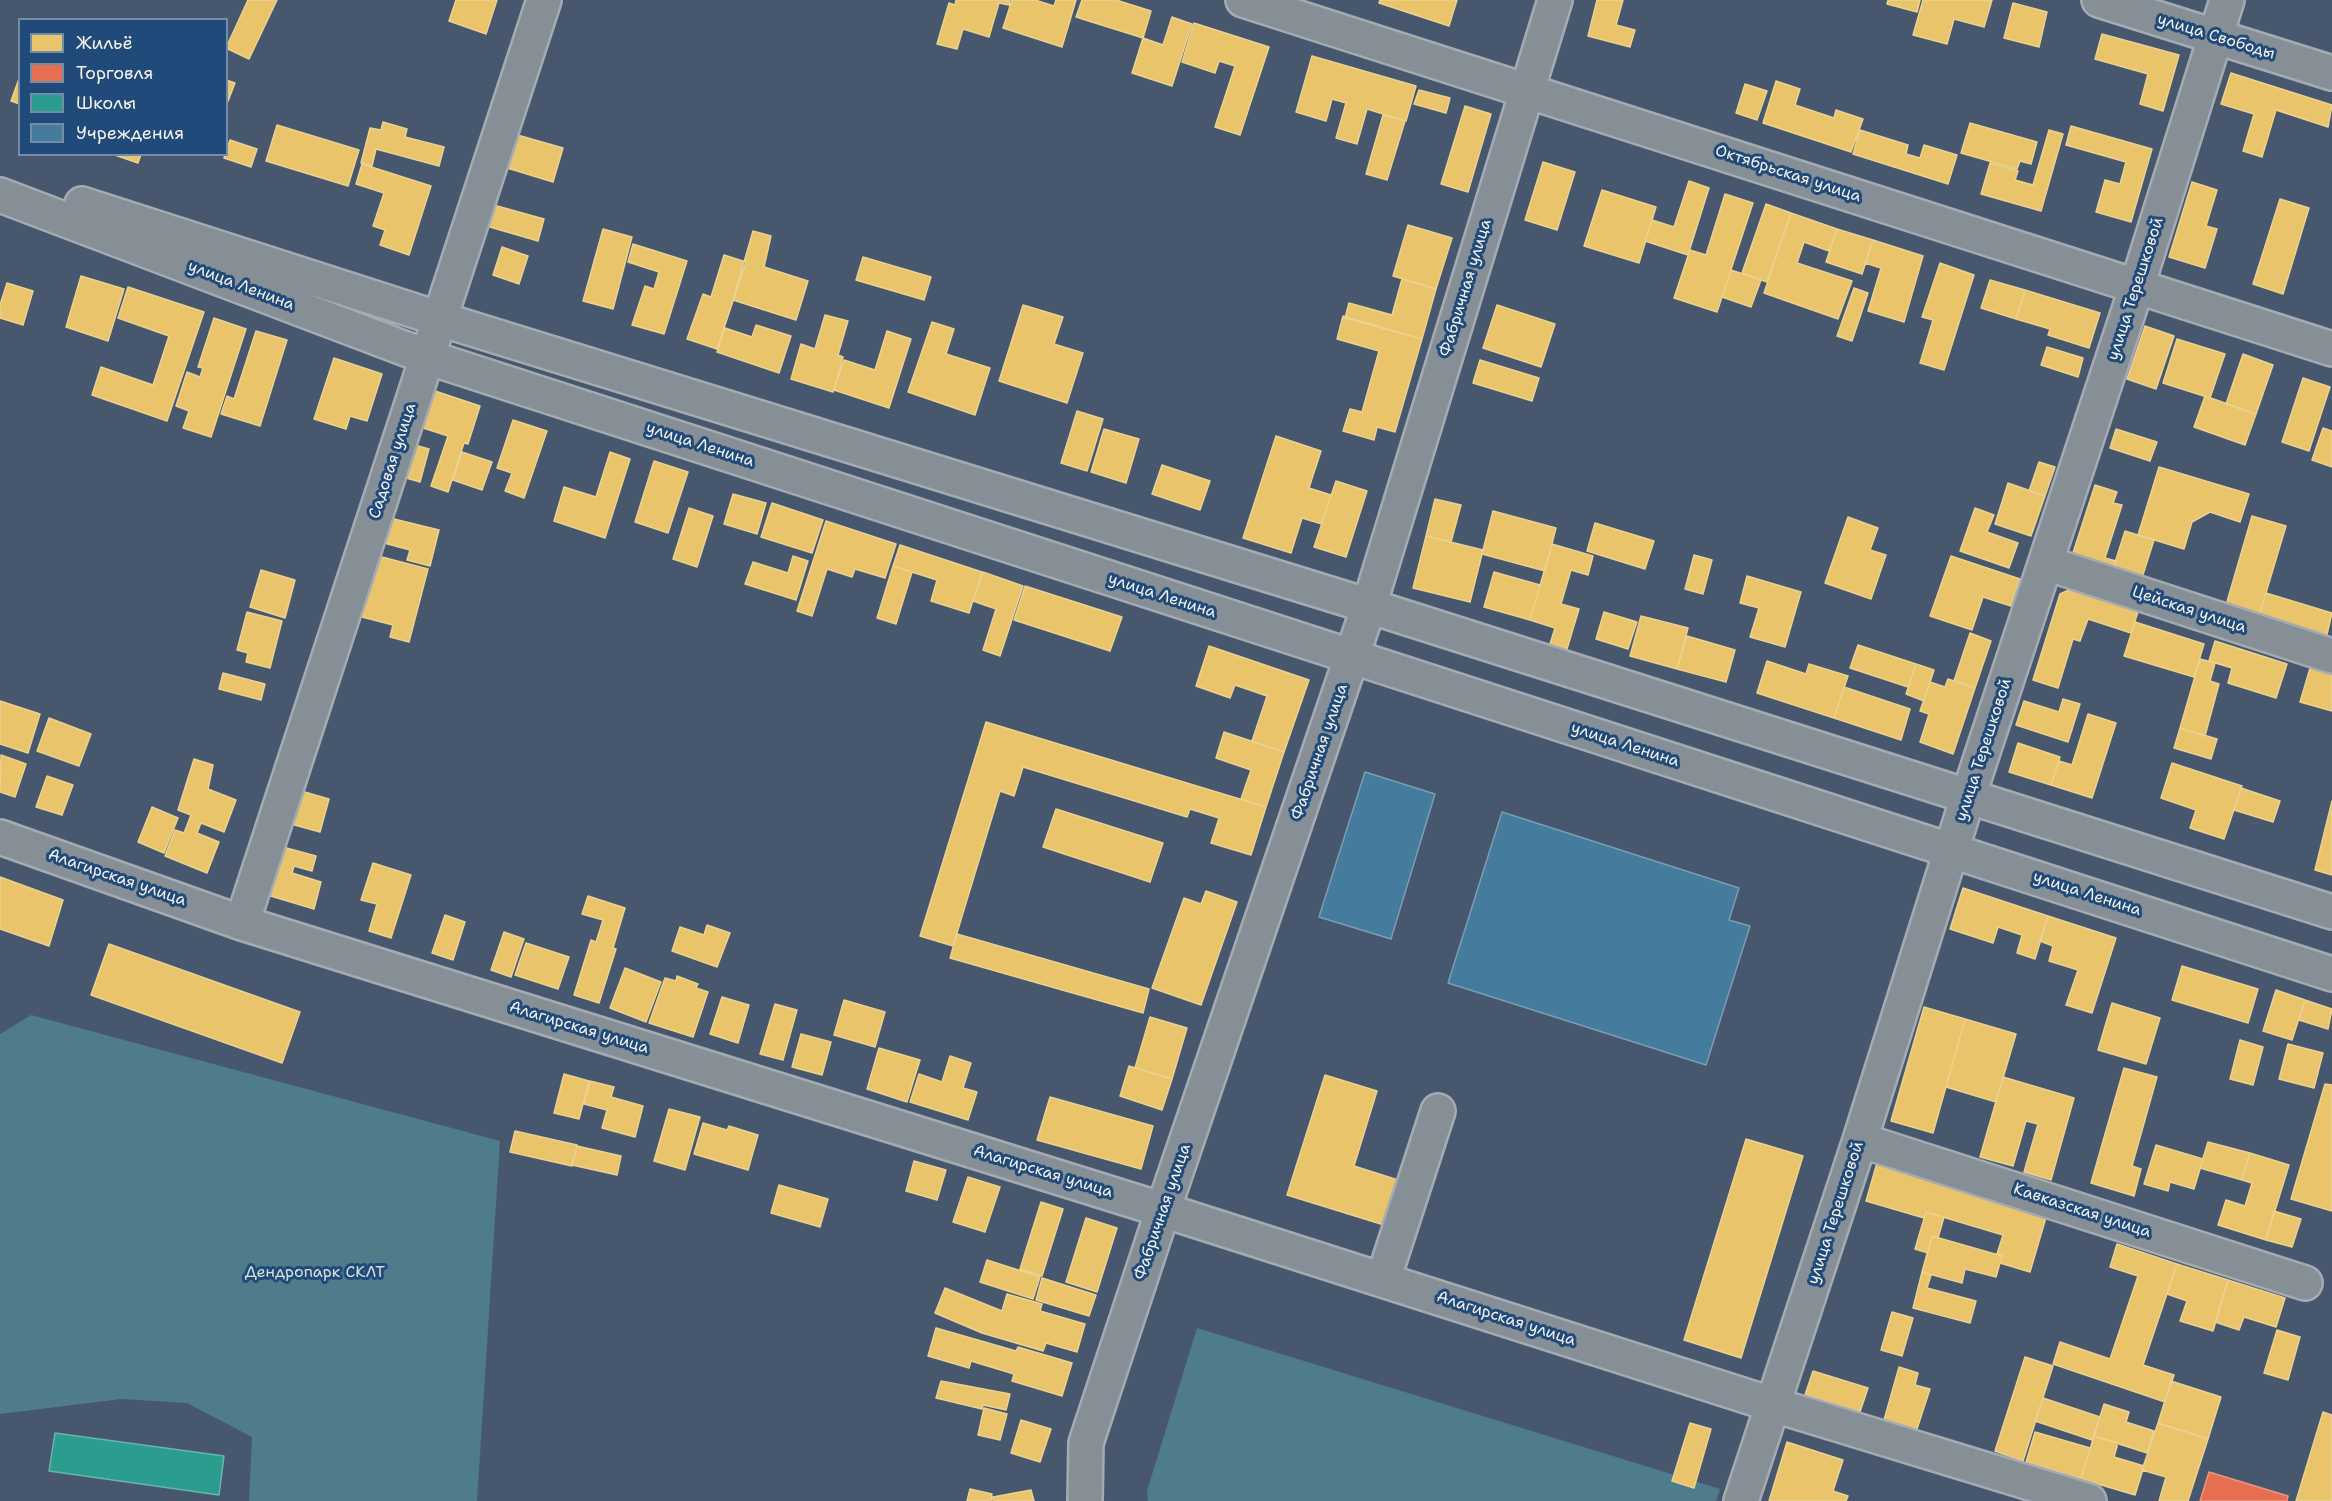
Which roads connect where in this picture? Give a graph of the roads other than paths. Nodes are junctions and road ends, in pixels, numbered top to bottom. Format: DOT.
graph roads {
  1 [pos="544,0"];
  2 [pos="1243,0"];
  3 [pos="1555,0"];
  4 [pos="2099,0"];
  5 [pos="2227,0"];
  6 [pos="2215,37"];
  7 [pos="2332,73"];
  8 [pos="1526,90"];
  9 [pos="0,177"];
  10 [pos="0,195"];
  11 [pos="2137,286"];
  12 [pos="440,319"];
  13 [pos="2332,349"];
  14 [pos="428,357"];
  15 [pos="2046,563"];
  16 [pos="1369,606"];
  17 [pos="2332,656"];
  18 [pos="1352,657"];
  19 [pos="1968,796"];
  20 [pos="0,837"];
  21 [pos="1952,850"];
  22 [pos="2332,912"];
  23 [pos="242,922"];
  24 [pos="2332,974"];
  25 [pos="1438,1111"];
  26 [pos="1860,1140"];
  27 [pos="1163,1210"];
  28 [pos="1383,1280"];
  29 [pos="2305,1282"];
  30 [pos="1774,1405"];
  31 [pos="1085,1501"];
  32 [pos="1742,1501"];
  33 [pos="2089,1501"];
  1 -- 12 [label="street, Садовая улица"];
  2 -- 8 [label="street, Октябрьская улица"];
  3 -- 8 [label="street, Фабричная улица"];
  4 -- 6 [label="street, улица Свободы"];
  5 -- 6 [label="street, улица Терешковой"];
  6 -- 7 [label="street, улица Свободы"];
  6 -- 11 [label="street, улица Терешковой"];
  8 -- 11 [label="street, Октябрьская улица"];
  8 -- 16 [label="street, Фабричная улица"];
  9 -- 12 [label="street, улица Ленина"];
  10 -- 14 [label="street, улица Ленина"];
  11 -- 13 [label="street, Октябрьская улица"];
  11 -- 15 [label="street, улица Терешковой"];
  12 -- 14 [label="street, Садовая улица"];
  12 -- 16 [label="street, улица Ленина"];
  14 -- 18 [label="street, улица Ленина"];
  14 -- 23 [label="street, Садовая улица"];
  15 -- 17 [label="street, Цейская улица"];
  15 -- 19 [label="street, улица Терешковой"];
  16 -- 18 [label="street, Фабричная улица"];
  16 -- 19 [label="street, улица Ленина"];
  18 -- 21 [label="street, улица Ленина"];
  18 -- 27 [label="street, Фабричная улица"];
  19 -- 21 [label="street, улица Терешковой"];
  19 -- 22 [label="street, улица Ленина"];
  20 -- 23 [label="street, Алагирская улица"];
  21 -- 24 [label="street, улица Ленина"];
  21 -- 26 [label="street, улица Терешковой"];
  23 -- 27 [label="street, Алагирская улица"];
  25 -- 28 [label="street"];
  26 -- 29 [label="street, Кавказская улица"];
  26 -- 30 [label="street, улица Терешковой"];
  27 -- 28 [label="street, Алагирская улица"];
  27 -- 31 [label="street, Фабричная улица"];
  28 -- 30 [label="street, Алагирская улица"];
  30 -- 32 [label="street, улица Терешковой"];
  30 -- 33 [label="street, Алагирская улица"];
}
